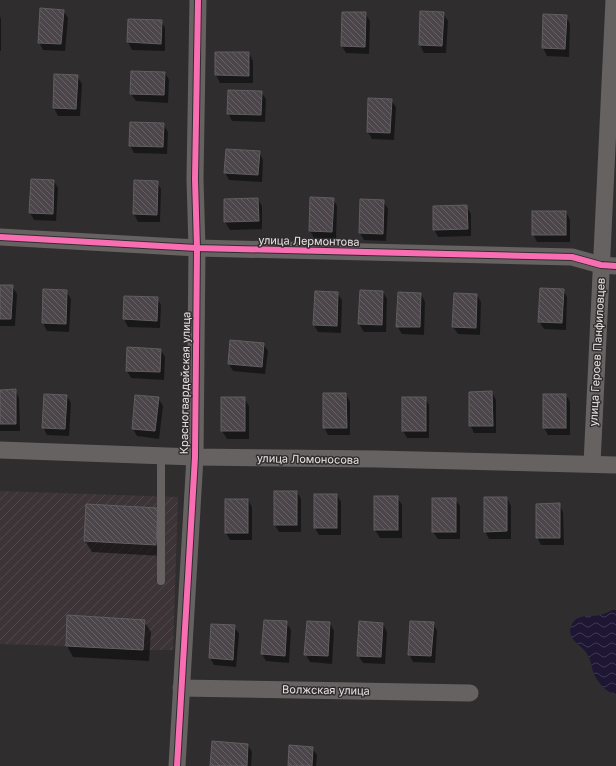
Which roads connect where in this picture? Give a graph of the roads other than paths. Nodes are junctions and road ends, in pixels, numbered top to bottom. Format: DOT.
graph roads {
  1 [pos="198,0"];
  2 [pos="614,0"];
  3 [pos="0,237"];
  4 [pos="196,248"];
  5 [pos="609,266"];
  6 [pos="0,450"];
  7 [pos="161,456"];
  8 [pos="195,457"];
  9 [pos="592,464"];
  10 [pos="616,465"];
  11 [pos="161,581"];
  12 [pos="181,688"];
  13 [pos="470,693"];
  14 [pos="177,766"];
  1 -- 4 [label="street, Красногвардейская улица"];
  2 -- 5 [label="street, улица Героев Панфиловцев"];
  3 -- 4 [label="street, улица Лермонтова"];
  4 -- 5 [label="street, улица Лермонтова"];
  4 -- 8 [label="street, Красногвардейская улица"];
  5 -- 9 [label="street, улица Героев Панфиловцев"];
  6 -- 7 [label="street, улица Ломоносова"];
  7 -- 8 [label="street, улица Ломоносова"];
  7 -- 11 [label="lane"];
  8 -- 9 [label="street, улица Ломоносова"];
  8 -- 12 [label="street, Красногвардейская улица"];
  9 -- 10 [label="street, улица Ломоносова"];
  12 -- 13 [label="street, Волжская улица"];
  12 -- 14 [label="street, Красногвардейская улица"];
}
